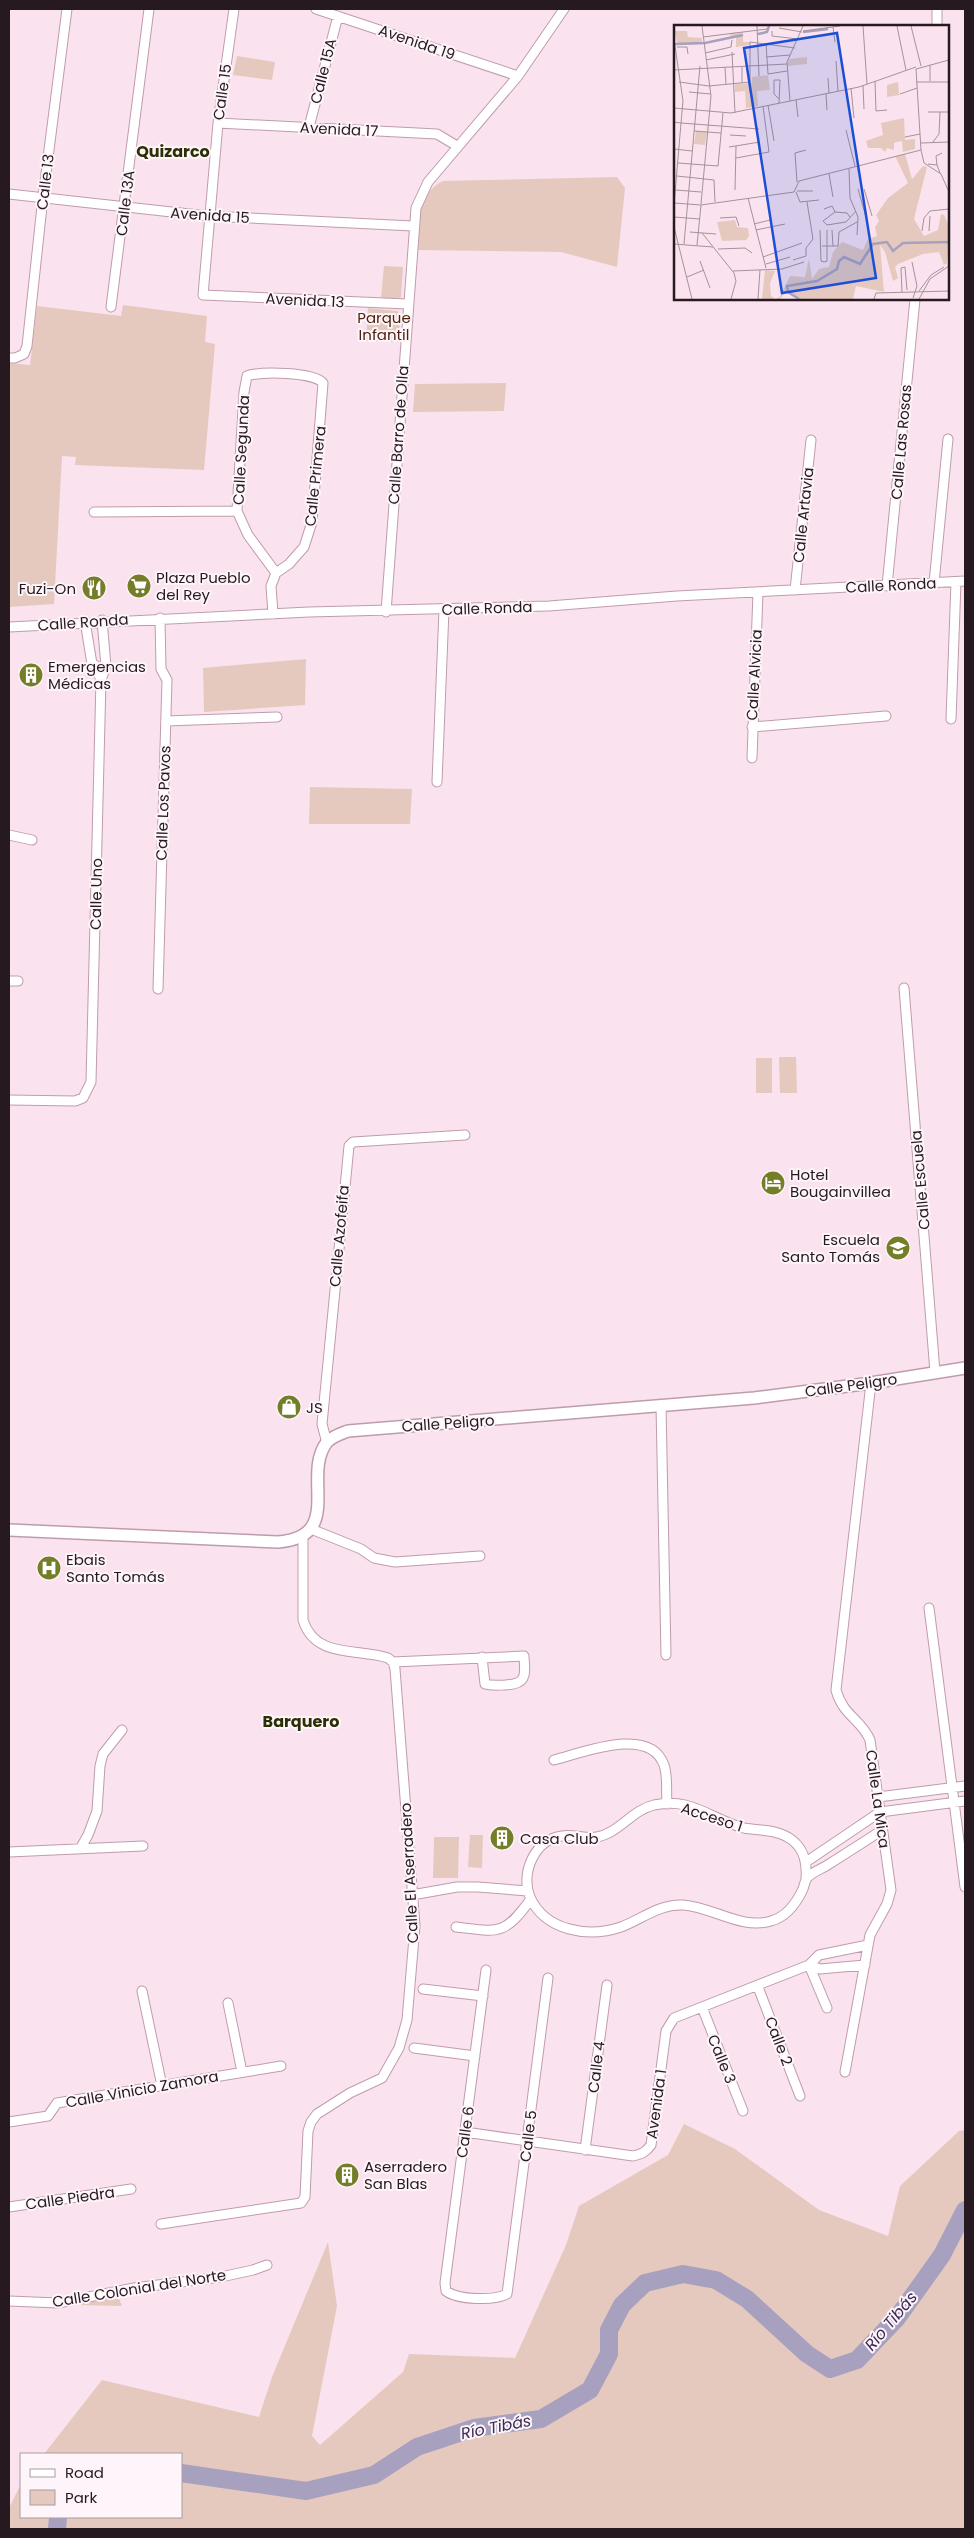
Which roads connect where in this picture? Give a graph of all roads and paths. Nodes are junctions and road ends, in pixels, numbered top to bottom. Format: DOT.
graph roads {
  1 [pos="67,9"];
  2 [pos="150,9"];
  3 [pos="234,9"];
  4 [pos="316,9"];
  5 [pos="564,9"];
  6 [pos="937,9"];
  7 [pos="338,16"];
  8 [pos="937,25"];
  9 [pos="518,76"];
  10 [pos="218,123"];
  11 [pos="309,127"];
  12 [pos="457,146"];
  13 [pos="9,194"];
  14 [pos="43,197"];
  15 [pos="125,208"];
  16 [pos="208,216"];
  17 [pos="412,226"];
  18 [pos="203,295"];
  19 [pos="915,300"];
  20 [pos="407,304"];
  21 [pos="111,307"];
  22 [pos="9,358"];
  23 [pos="247,376"];
  24 [pos="948,439"];
  25 [pos="811,440"];
  26 [pos="94,512"];
  27 [pos="238,512"];
  28 [pos="276,573"];
  29 [pos="960,581"];
  30 [pos="934,583"];
  31 [pos="887,586"];
  32 [pos="796,590"];
  33 [pos="758,592"];
  34 [pos="444,610"];
  35 [pos="386,612"];
  36 [pos="272,614"];
  37 [pos="160,618"];
  38 [pos="102,620"];
  39 [pos="85,622"];
  40 [pos="9,626"];
  41 [pos="101,680"];
  42 [pos="886,716"];
  43 [pos="277,717"];
  44 [pos="951,719"];
  45 [pos="166,721"];
  46 [pos="752,727"];
  47 [pos="752,758"];
  48 [pos="436,782"];
  49 [pos="9,835"];
  50 [pos="32,840"];
  51 [pos="904,988"];
  52 [pos="158,989"];
  53 [pos="9,1100"];
  54 [pos="465,1135"];
  55 [pos="965,1368"];
  56 [pos="935,1372"];
  57 [pos="871,1383"];
  58 [pos="661,1406"];
  59 [pos="327,1443"];
  60 [pos="9,1530"];
  61 [pos="307,1533"];
  62 [pos="480,1556"];
  63 [pos="929,1608"];
  64 [pos="666,1655"];
  65 [pos="482,1657"];
  66 [pos="393,1662"];
  67 [pos="122,1730"];
  68 [pos="554,1760"];
  69 [pos="965,1786"];
  70 [pos="953,1788"];
  71 [pos="878,1797"];
  72 [pos="965,1801"];
  73 [pos="955,1802"];
  74 [pos="667,1804"];
  75 [pos="880,1812"];
  76 [pos="882,1830"];
  77 [pos="143,1846"];
  78 [pos="80,1849"];
  79 [pos="9,1852"];
  80 [pos="806,1862"];
  81 [pos="806,1879"];
  82 [pos="965,1887"];
  83 [pos="412,1895"];
  84 [pos="530,1895"];
  85 [pos="456,1927"];
  86 [pos="868,1945"];
  87 [pos="809,1965"];
  88 [pos="865,1965"];
  89 [pos="486,1970"];
  90 [pos="548,1978"];
  91 [pos="607,1985"];
  92 [pos="758,1987"];
  93 [pos="423,1989"];
  94 [pos="142,1991"];
  95 [pos="483,1996"];
  96 [pos="228,2003"];
  97 [pos="702,2007"];
  98 [pos="826,2008"];
  99 [pos="414,2048"];
  100 [pos="475,2056"];
  101 [pos="281,2066"];
  102 [pos="242,2072"];
  103 [pos="845,2072"];
  104 [pos="162,2086"];
  105 [pos="800,2096"];
  106 [pos="743,2110"];
  107 [pos="9,2122"];
  108 [pos="465,2132"];
  109 [pos="528,2142"];
  110 [pos="585,2150"];
  111 [pos="131,2189"];
  112 [pos="9,2207"];
  113 [pos="162,2224"];
  114 [pos="268,2265"];
  115 [pos="507,2294"];
  116 [pos="9,2301"];
  1 -- 14 [label="street, Calle 13"];
  2 -- 15 [label="street, Calle 13A"];
  3 -- 10 [label="street, Calle 15"];
  4 -- 7 [label="street, Avenida 19"];
  5 -- 9 [label="street, Calle Barro de Olla"];
  6 -- 8 [label="street"];
  7 -- 9 [label="street, Avenida 19"];
  7 -- 11 [label="street, Calle 15A"];
  9 -- 12 [label="street, Calle Barro de Olla"];
  10 -- 11 [label="street, Avenida 17"];
  10 -- 16 [label="street, Calle 15"];
  11 -- 12 [label="street, Avenida 17"];
  12 -- 17 [label="street, Calle Barro de Olla"];
  13 -- 14 [label="street, Avenida 15"];
  14 -- 15 [label="street, Avenida 15"];
  14 -- 22 [label="street, Calle 13"];
  15 -- 16 [label="street, Avenida 15"];
  15 -- 21 [label="street, Calle 13A"];
  16 -- 17 [label="street, Avenida 15"];
  16 -- 18 [label="street, Calle 15"];
  17 -- 20 [label="street, Calle Barro de Olla"];
  18 -- 20 [label="street, Avenida 13"];
  19 -- 31 [label="street, Calle Las Rosas"];
  20 -- 35 [label="street, Calle Barro de Olla"];
  23 -- 27 [label="street, Calle Segunda"];
  23 -- 28 [label="street, Calle Primera"];
  24 -- 30 [label="street"];
  25 -- 32 [label="street, Calle Artavia"];
  26 -- 27 [label="street"];
  27 -- 28 [label="street, Calle Segunda"];
  28 -- 36 [label="street"];
  29 -- 30 [label="street, Calle Ronda"];
  29 -- 44 [label="street"];
  30 -- 31 [label="street, Calle Ronda"];
  31 -- 32 [label="street, Calle Ronda"];
  32 -- 33 [label="street, Calle Ronda"];
  33 -- 34 [label="street, Calle Ronda"];
  33 -- 46 [label="street, Calle Alvicia"];
  34 -- 35 [label="street, Calle Ronda"];
  34 -- 48 [label="street"];
  35 -- 36 [label="street, Calle Ronda"];
  36 -- 37 [label="street, Calle Ronda"];
  37 -- 38 [label="street, Calle Ronda"];
  37 -- 45 [label="street, Calle Los Pavos"];
  38 -- 39 [label="street, Calle Ronda"];
  38 -- 41 [label="street, Calle Uno"];
  39 -- 40 [label="street, Calle Ronda"];
  39 -- 41 [label="street, Calle Uno"];
  41 -- 53 [label="street, Calle Uno"];
  42 -- 46 [label="street"];
  43 -- 45 [label="street"];
  45 -- 52 [label="street, Calle Los Pavos"];
  46 -- 47 [label="street, Calle Alvicia"];
  49 -- 50 [label="street"];
  51 -- 56 [label="street, Calle Escuela"];
  54 -- 59 [label="street, Calle Azofeifa"];
  55 -- 56 [label="main road, Calle Peligro"];
  56 -- 57 [label="main road, Calle Peligro"];
  57 -- 58 [label="main road, Calle Peligro"];
  57 -- 71 [label="street, Calle La Mica"];
  58 -- 59 [label="main road, Calle Peligro"];
  58 -- 64 [label="street"];
  59 -- 61 [label="main road"];
  60 -- 61 [label="main road"];
  61 -- 62 [label="street"];
  61 -- 66 [label="street"];
  63 -- 70 [label="street"];
  65 -- 65 [label="street"];
  65 -- 66 [label="street"];
  66 -- 83 [label="street, Calle El Aserradero"];
  67 -- 78 [label="street"];
  68 -- 74 [label="street"];
  69 -- 70 [label="street"];
  70 -- 71 [label="street"];
  70 -- 73 [label="street"];
  71 -- 75 [label="street, Calle La Mica"];
  72 -- 73 [label="street"];
  73 -- 75 [label="street"];
  73 -- 82 [label="street"];
  74 -- 80 [label="street, Acceso 1"];
  74 -- 84 [label="street, Acceso 1"];
  75 -- 76 [label="street, Calle La Mica"];
  75 -- 80 [label="street"];
  76 -- 81 [label="street"];
  76 -- 86 [label="street, Calle La Mica"];
  77 -- 78 [label="street"];
  78 -- 79 [label="street"];
  80 -- 81 [label="street"];
  81 -- 84 [label="street"];
  83 -- 84 [label="street"];
  83 -- 113 [label="street, Calle El Aserradero"];
  84 -- 85 [label="street"];
  86 -- 87 [label="street, Avenida 1"];
  86 -- 88 [label="street, Calle La Mica"];
  87 -- 88 [label="street, Avenida 1"];
  87 -- 92 [label="street, Avenida 1"];
  87 -- 98 [label="street"];
  88 -- 103 [label="street, Calle La Mica"];
  89 -- 95 [label="street, Calle 6"];
  90 -- 109 [label="street, Calle 5"];
  91 -- 110 [label="street, Calle 4"];
  92 -- 97 [label="street, Avenida 1"];
  92 -- 105 [label="street, Calle 2"];
  93 -- 95 [label="street"];
  94 -- 104 [label="street"];
  95 -- 100 [label="street, Calle 6"];
  96 -- 102 [label="street"];
  97 -- 106 [label="street, Calle 3"];
  97 -- 110 [label="street, Avenida 1"];
  99 -- 100 [label="street"];
  100 -- 108 [label="street, Calle 6"];
  101 -- 102 [label="street, Calle Vinicio Zamora"];
  102 -- 104 [label="street, Calle Vinicio Zamora"];
  104 -- 107 [label="street, Calle Vinicio Zamora"];
  108 -- 109 [label="street, Avenida 1"];
  108 -- 115 [label="street, Calle 6"];
  109 -- 110 [label="street, Avenida 1"];
  109 -- 115 [label="street, Calle 5"];
  111 -- 112 [label="street, Calle Piedra"];
  114 -- 116 [label="street, Calle Colonial del Norte"];
}
